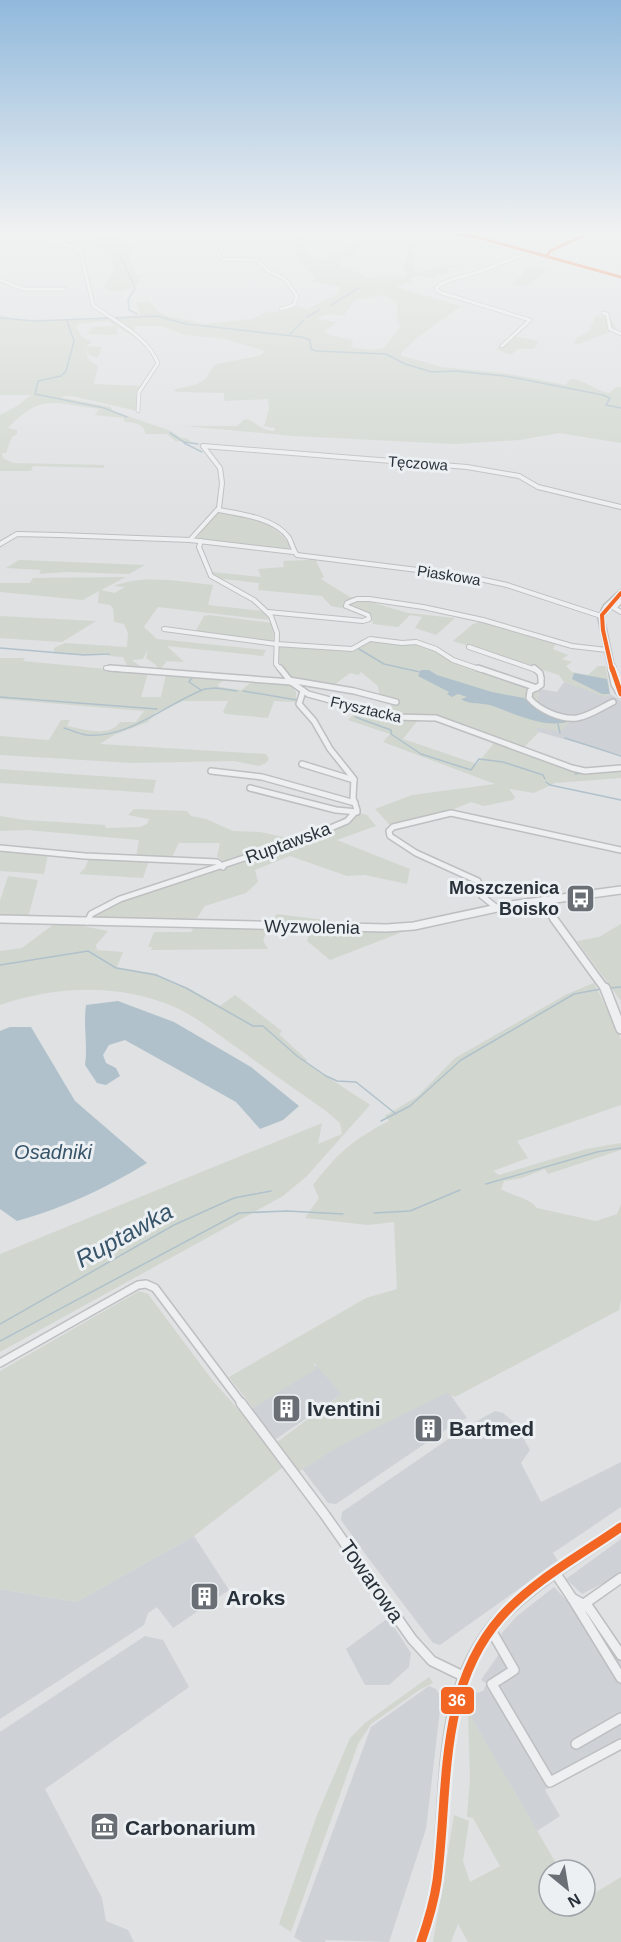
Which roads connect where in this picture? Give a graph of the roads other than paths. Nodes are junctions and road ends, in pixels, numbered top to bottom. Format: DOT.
graph roads {
  1 [pos="119,324"];
  2 [pos="526,324"];
  3 [pos="609,324"];
  4 [pos="621,334"];
  5 [pos="502,346"];
  6 [pos="138,411"];
  7 [pos="621,507"];
  8 [pos="219,510"];
  9 [pos="190,540"];
  10 [pos="201,541"];
  11 [pos="0,544"];
  12 [pos="293,552"];
  13 [pos="621,593"];
  14 [pos="621,601"];
  15 [pos="267,612"];
  16 [pos="621,612"];
  17 [pos="602,616"];
  18 [pos="164,629"];
  19 [pos="276,644"];
  20 [pos="469,647"];
  21 [pos="607,650"];
  22 [pos="106,668"];
  23 [pos="290,681"];
  24 [pos="537,688"];
  25 [pos="303,691"];
  26 [pos="621,694"];
  27 [pos="396,702"];
  28 [pos="613,702"];
  29 [pos="302,764"];
  30 [pos="621,768"];
  31 [pos="211,771"];
  32 [pos="354,780"];
  33 [pos="249,788"];
  34 [pos="355,802"];
  35 [pos="357,812"];
  36 [pos="0,849"];
  37 [pos="621,850"];
  38 [pos="223,867"];
  39 [pos="621,890"];
  40 [pos="545,901"];
  41 [pos="497,908"];
  42 [pos="0,919"];
  43 [pos="87,922"];
  44 [pos="621,1029"];
  45 [pos="0,1363"];
  46 [pos="621,1527"];
  47 [pos="556,1574"];
  48 [pos="621,1578"];
  49 [pos="572,1598"];
  50 [pos="584,1604"];
  51 [pos="491,1630"];
  52 [pos="621,1655"];
  53 [pos="463,1676"];
  54 [pos="621,1678"];
  55 [pos="621,1718"];
  56 [pos="576,1744"];
  57 [pos="621,1744"];
  58 [pos="421,1942"];
  1 -- 6 [label="street"];
  2 -- 5 [label="street"];
  3 -- 4 [label="street"];
  7 -- 8 [label="street, Tęczowa"];
  8 -- 9 [label="street"];
  8 -- 12 [label="street"];
  9 -- 10 [label="street, Piaskowa"];
  9 -- 11 [label="street"];
  10 -- 12 [label="street, Piaskowa"];
  10 -- 15 [label="street"];
  12 -- 17 [label="street, Piaskowa"];
  13 -- 17 [label="street"];
  14 -- 16 [label="street"];
  15 -- 19 [label="street, Frysztacka"];
  15 -- 21 [label="street"];
  17 -- 21 [label="street"];
  18 -- 19 [label="street"];
  19 -- 23 [label="street, Frysztacka"];
  19 -- 24 [label="street"];
  20 -- 24 [label="street"];
  21 -- 26 [label="street"];
  22 -- 23 [label="street"];
  23 -- 25 [label="street, Frysztacka"];
  23 -- 27 [label="street"];
  24 -- 28 [label="street"];
  25 -- 30 [label="street, Frysztacka"];
  25 -- 32 [label="street"];
  29 -- 32 [label="street"];
  31 -- 34 [label="street"];
  32 -- 34 [label="street"];
  33 -- 35 [label="street"];
  34 -- 35 [label="street"];
  35 -- 38 [label="street, Ruptawska"];
  36 -- 38 [label="street"];
  37 -- 41 [label="street"];
  38 -- 43 [label="street, Ruptawska"];
  39 -- 40 [label="street, Wyzwolenia"];
  40 -- 41 [label="street, Wyzwolenia"];
  40 -- 44 [label="street"];
  41 -- 43 [label="street, Wyzwolenia"];
  42 -- 43 [label="street, Wyzwolenia"];
  45 -- 53 [label="street, Towarowa"];
  46 -- 47 [label="street"];
  47 -- 49 [label="street"];
  47 -- 51 [label="street"];
  48 -- 50 [label="street"];
  49 -- 50 [label="street"];
  49 -- 54 [label="street"];
  50 -- 52 [label="street"];
  51 -- 53 [label="street"];
  51 -- 57 [label="street"];
  53 -- 58 [label="street"];
  55 -- 56 [label="street"];
}
